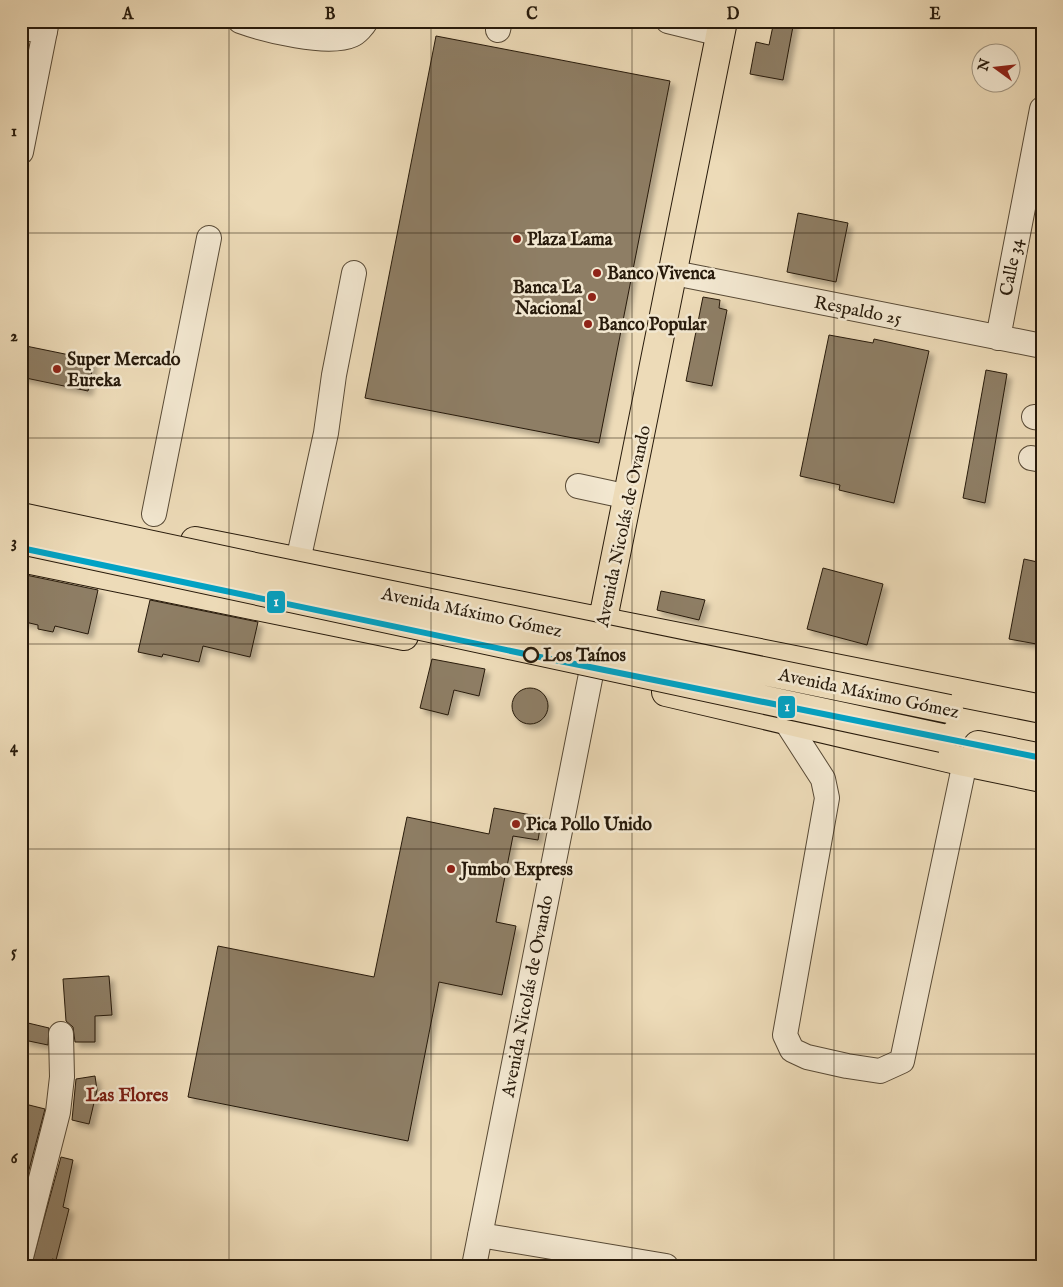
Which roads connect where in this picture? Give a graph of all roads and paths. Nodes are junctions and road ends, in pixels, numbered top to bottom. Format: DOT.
graph roads {
  1 [pos="240,21"];
  2 [pos="366,21"];
  3 [pos="668,21"];
  4 [pos="21,27"];
  5 [pos="46,27"];
  6 [pos="722,27"];
  7 [pos="1042,109"];
  8 [pos="21,152"];
  9 [pos="209,238"];
  10 [pos="354,273"];
  11 [pos="674,273"];
  12 [pos="998,338"];
  13 [pos="1042,346"];
  14 [pos="578,486"];
  15 [pos="629,497"];
  16 [pos="21,506"];
  17 [pos="154,514"];
  18 [pos="21,516"];
  19 [pos="21,540"];
  20 [pos="21,558"];
  21 [pos="298,561"];
  22 [pos="603,622"];
  23 [pos="591,674"];
  24 [pos="1042,709"];
  25 [pos="785,720"];
  26 [pos="1042,727"];
  27 [pos="1042,758"];
  28 [pos="965,762"];
  29 [pos="1042,778"];
  30 [pos="61,1034"];
  31 [pos="480,1235"];
  32 [pos="21,1257"];
  33 [pos="474,1266"];
  34 [pos="666,1266"];
  1 -- 2 [label="street"];
  3 -- 6 [label="street"];
  4 -- 5 [label="street"];
  5 -- 8 [label="street"];
  6 -- 11 [label="main road, Avenida Nicolás de Ovando"];
  7 -- 12 [label="street, Calle 34"];
  9 -- 17 [label="street"];
  10 -- 21 [label="street"];
  11 -- 12 [label="street, Respaldo 25"];
  11 -- 15 [label="main road, Avenida Nicolás de Ovando"];
  12 -- 13 [label="street, Respaldo 25"];
  14 -- 15 [label="street"];
  15 -- 22 [label="main road, Avenida Nicolás de Ovando"];
  16 -- 21 [label="main road"];
  18 -- 26 [label="main road, Avenida Máximo Gómez, bridge"];
  19 -- 27 [label="main road, Avenida Máximo Gómez, bridge"];
  20 -- 23 [label="main road"];
  21 -- 22 [label="main road"];
  22 -- 23 [label="main road, Avenida Nicolás de Ovando"];
  22 -- 24 [label="main road"];
  23 -- 25 [label="main road"];
  23 -- 31 [label="street, Avenida Nicolás de Ovando"];
  25 -- 28 [label="main road"];
  25 -- 28 [label="street"];
  28 -- 29 [label="main road"];
  30 -- 32 [label="street"];
  31 -- 33 [label="street, Avenida Nicolás de Ovando"];
  31 -- 34 [label="street"];
}
